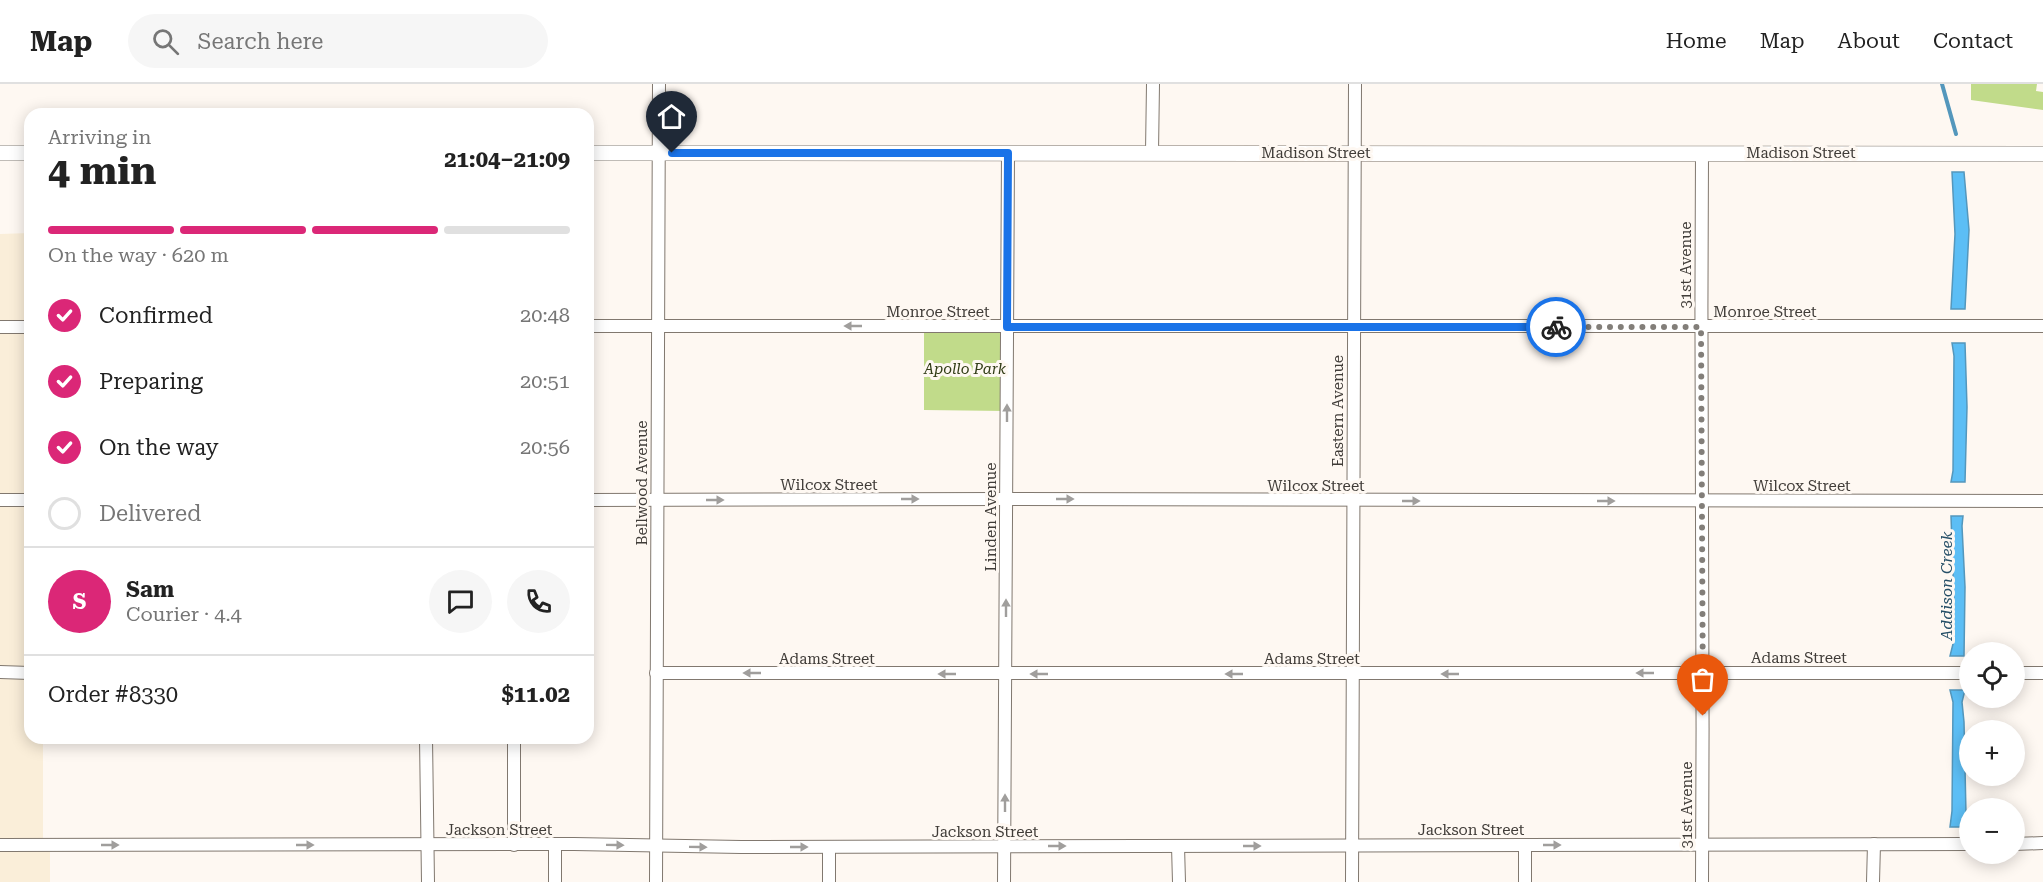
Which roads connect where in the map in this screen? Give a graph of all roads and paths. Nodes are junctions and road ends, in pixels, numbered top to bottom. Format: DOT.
graph roads {
  1 [pos="659,84"];
  2 [pos="1153,84"];
  3 [pos="1354,84"];
  4 [pos="658,152"];
  5 [pos="1152,152"];
  6 [pos="0,153"];
  7 [pos="24,153"];
  8 [pos="594,153"];
  9 [pos="1008,153"];
  10 [pos="1354,153"];
  11 [pos="1702,153"];
  12 [pos="2043,154"];
  13 [pos="594,326"];
  14 [pos="658,326"];
  15 [pos="2043,326"];
  16 [pos="0,327"];
  17 [pos="24,327"];
  18 [pos="1007,327"];
  19 [pos="1353,327"];
  20 [pos="1701,327"];
  21 [pos="1006,499"];
  22 [pos="0,500"];
  23 [pos="24,500"];
  24 [pos="594,500"];
  25 [pos="657,501"];
  26 [pos="1352,501"];
  27 [pos="1701,501"];
  28 [pos="2043,501"];
  29 [pos="0,672"];
  30 [pos="1703,672"];
  31 [pos="24,673"];
  32 [pos="656,673"];
  33 [pos="1959,673"];
  34 [pos="2025,673"];
  35 [pos="2043,673"];
  36 [pos="1005,674"];
  37 [pos="1353,674"];
  38 [pos="426,744"];
  39 [pos="514,744"];
  40 [pos="2043,843"];
  41 [pos="555,844"];
  42 [pos="1702,844"];
  43 [pos="1874,844"];
  44 [pos="1959,844"];
  45 [pos="2025,844"];
  46 [pos="0,845"];
  47 [pos="428,845"];
  48 [pos="514,845"];
  49 [pos="1352,845"];
  50 [pos="1525,845"];
  51 [pos="656,846"];
  52 [pos="1178,846"];
  53 [pos="829,847"];
  54 [pos="1004,847"];
  55 [pos="428,882"];
  56 [pos="555,882"];
  57 [pos="656,882"];
  58 [pos="829,882"];
  59 [pos="1004,882"];
  60 [pos="1179,882"];
  61 [pos="1352,882"];
  62 [pos="1525,882"];
  63 [pos="1702,882"];
  64 [pos="1873,882"];
  1 -- 4 [label="street, Bellwood Avenue"];
  2 -- 5 [label="street"];
  3 -- 10 [label="street, Eastern Avenue"];
  4 -- 8 [label="street, Madison Street"];
  4 -- 9 [label="street, Madison Street"];
  4 -- 14 [label="street, Bellwood Avenue"];
  5 -- 9 [label="street, Madison Street"];
  5 -- 10 [label="street, Madison Street"];
  6 -- 7 [label="street"];
  9 -- 18 [label="street, Linden Avenue"];
  10 -- 11 [label="street, Madison Street"];
  10 -- 19 [label="street, Eastern Avenue"];
  11 -- 12 [label="street, Madison Street"];
  11 -- 20 [label="street, 31st Avenue"];
  13 -- 14 [label="street, Monroe Street"];
  18 -- 14 [label="street, Monroe Street, one-way"];
  14 -- 25 [label="street, Bellwood Avenue"];
  15 -- 20 [label="street, Monroe Street"];
  16 -- 17 [label="street"];
  18 -- 19 [label="street, Monroe Street"];
  21 -- 18 [label="street, Linden Avenue, one-way"];
  19 -- 20 [label="street, Monroe Street"];
  19 -- 26 [label="street, Eastern Avenue"];
  20 -- 27 [label="street, 31st Avenue"];
  25 -- 21 [label="street, Wilcox Street, one-way"];
  21 -- 26 [label="street, Wilcox Street, one-way"];
  36 -- 21 [label="street, Linden Avenue, one-way"];
  22 -- 23 [label="street"];
  24 -- 25 [label="street, Wilcox Street"];
  25 -- 32 [label="street, Bellwood Avenue"];
  26 -- 27 [label="street, Wilcox Street, one-way"];
  26 -- 37 [label="street, Eastern Avenue"];
  27 -- 28 [label="street, Wilcox Street"];
  27 -- 30 [label="street, 31st Avenue"];
  29 -- 31 [label="street"];
  30 -- 33 [label="street, Adams Street"];
  30 -- 37 [label="street, Adams Street, one-way"];
  30 -- 42 [label="street, 31st Avenue"];
  36 -- 32 [label="street, Adams Street, one-way"];
  32 -- 51 [label="street, Bellwood Avenue"];
  34 -- 35 [label="street"];
  37 -- 36 [label="street, Adams Street, one-way"];
  54 -- 36 [label="street, Linden Avenue, one-way"];
  37 -- 49 [label="street, Eastern Avenue"];
  38 -- 47 [label="street"];
  39 -- 48 [label="street"];
  40 -- 45 [label="street"];
  41 -- 48 [label="street, Jackson Street"];
  41 -- 51 [label="street, Jackson Street, one-way"];
  41 -- 56 [label="street"];
  42 -- 43 [label="street, Jackson Street"];
  50 -- 42 [label="street, Jackson Street, one-way"];
  42 -- 63 [label="street, 31st Avenue"];
  43 -- 44 [label="street, Jackson Street"];
  43 -- 64 [label="street"];
  46 -- 47 [label="street, Jackson Street, one-way"];
  47 -- 48 [label="street, Jackson Street"];
  47 -- 55 [label="street"];
  49 -- 50 [label="street, Jackson Street"];
  52 -- 49 [label="street, Jackson Street, one-way"];
  49 -- 61 [label="street, Eastern Avenue"];
  50 -- 62 [label="street"];
  51 -- 53 [label="street, Jackson Street, one-way"];
  51 -- 57 [label="street, Bellwood Avenue"];
  54 -- 52 [label="street, Jackson Street, one-way"];
  52 -- 60 [label="street"];
  53 -- 54 [label="street, Jackson Street"];
  53 -- 58 [label="street"];
  54 -- 59 [label="street, Linden Avenue"];
}
